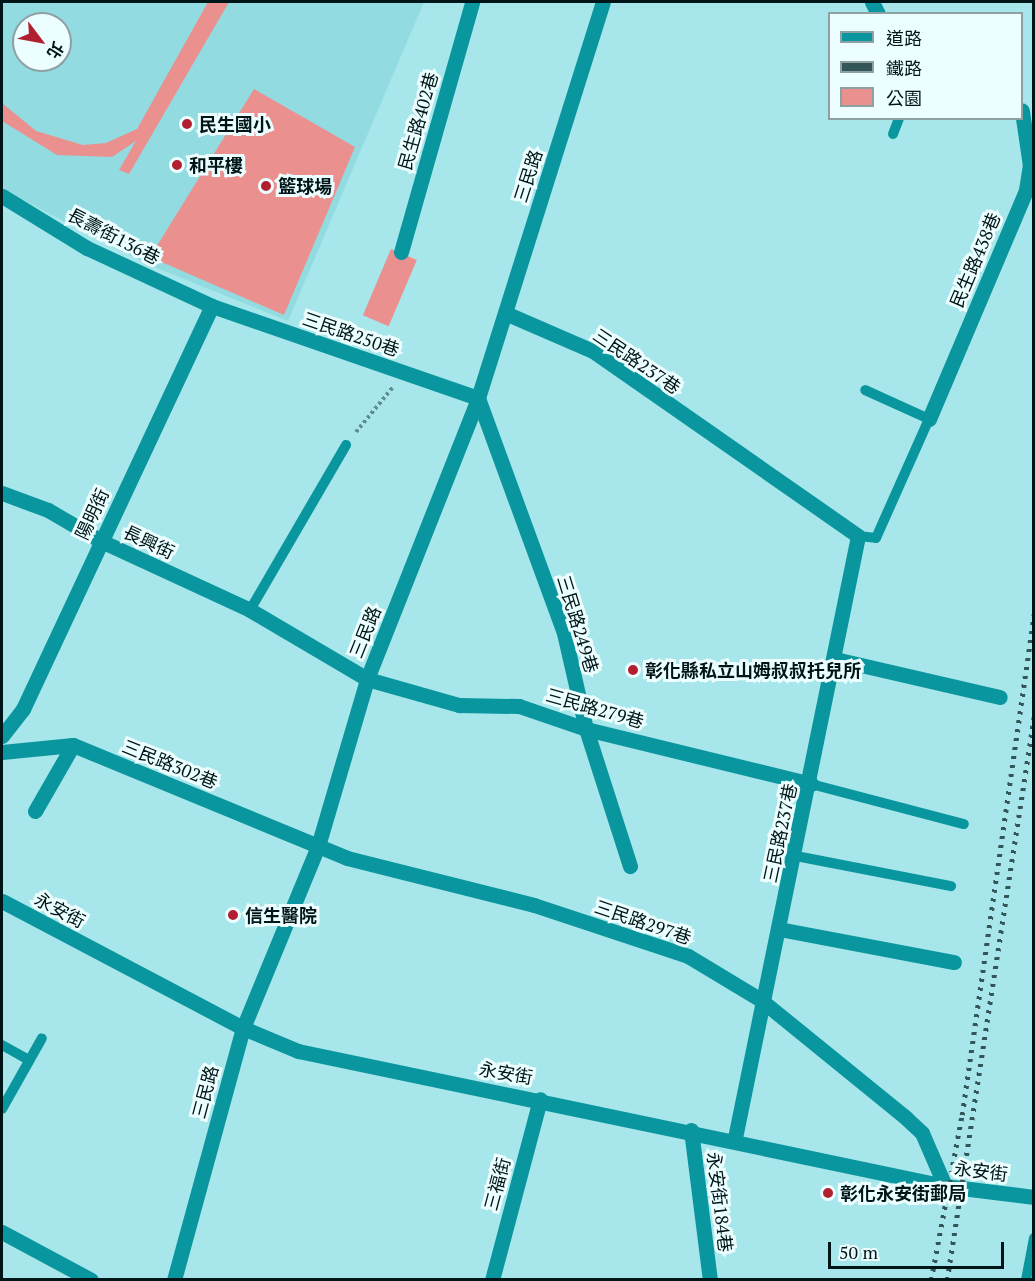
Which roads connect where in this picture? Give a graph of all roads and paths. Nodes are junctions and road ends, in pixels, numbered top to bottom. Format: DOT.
graph roads {
  1 [pos="472,2"];
  2 [pos="603,2"];
  3 [pos="1023,118"];
  4 [pos="898,120"];
  5 [pos="892,134"];
  6 [pos="2,196"];
  7 [pos="401,252"];
  8 [pos="212,306"];
  9 [pos="505,313"];
  10 [pos="404,373"];
  11 [pos="865,390"];
  12 [pos="478,398"];
  13 [pos="929,419"];
  14 [pos="346,445"];
  15 [pos="2,492"];
  16 [pos="858,536"];
  17 [pos="101,541"];
  18 [pos="250,610"];
  19 [pos="835,659"];
  20 [pos="367,679"];
  21 [pos="1000,697"];
  22 [pos="586,729"];
  23 [pos="2,736"];
  24 [pos="73,745"];
  25 [pos="2,752"];
  26 [pos="811,784"];
  27 [pos="35,811"];
  28 [pos="964,824"];
  29 [pos="318,846"];
  30 [pos="796,856"];
  31 [pos="630,866"];
  32 [pos="951,886"];
  33 [pos="2,901"];
  34 [pos="779,929"];
  35 [pos="954,962"];
  36 [pos="761,1000"];
  37 [pos="243,1028"];
  38 [pos="42,1038"];
  39 [pos="2,1045"];
  40 [pos="29,1060"];
  41 [pos="540,1099"];
  42 [pos="2,1109"];
  43 [pos="691,1130"];
  44 [pos="735,1138"];
  45 [pos="945,1186"];
  46 [pos="1034,1197"];
  47 [pos="2,1232"];
  48 [pos="1034,1238"];
  49 [pos="91,1280"];
  50 [pos="174,1280"];
  51 [pos="492,1280"];
  52 [pos="710,1280"];
  53 [pos="1026,1280"];
  1 -- 7 [label="street, 民生路402巷"];
  2 -- 9 [label="street, 三民路"];
  3 -- 13 [label="street, 民生路438巷"];
  4 -- 5 [label="lane"];
  6 -- 8 [label="street, 長壽街136巷"];
  8 -- 10 [label="street, 三民路250巷"];
  8 -- 17 [label="street, 陽明街"];
  9 -- 12 [label="street, 三民路"];
  9 -- 16 [label="street, 三民路237巷"];
  10 -- 12 [label="street, 三民路250巷"];
  10 -- 14 [label="path"];
  11 -- 13 [label="lane"];
  12 -- 20 [label="street, 三民路"];
  12 -- 22 [label="street, 三民路249巷"];
  13 -- 16 [label="lane"];
  14 -- 18 [label="lane"];
  15 -- 17 [label="street, 長興街"];
  16 -- 19 [label="street, 三民路237巷"];
  17 -- 18 [label="street, 長興街"];
  17 -- 23 [label="street, 陽明街"];
  18 -- 20 [label="street, 長興街"];
  19 -- 21 [label="street"];
  19 -- 26 [label="street, 三民路237巷"];
  20 -- 22 [label="street, 三民路279巷"];
  20 -- 29 [label="street, 三民路"];
  22 -- 26 [label="street, 三民路279巷"];
  22 -- 31 [label="street, 三民路249巷"];
  24 -- 25 [label="street, 三民路302巷"];
  24 -- 27 [label="street"];
  24 -- 29 [label="street, 三民路302巷"];
  26 -- 28 [label="lane"];
  26 -- 30 [label="street, 三民路237巷"];
  29 -- 36 [label="street, 三民路297巷"];
  29 -- 37 [label="street, 三民路"];
  30 -- 32 [label="lane"];
  30 -- 34 [label="street, 三民路237巷"];
  33 -- 37 [label="street, 永安街"];
  34 -- 35 [label="street"];
  34 -- 36 [label="street, 三民路237巷"];
  36 -- 44 [label="street, 三民路237巷"];
  36 -- 45 [label="street, 三民路297巷"];
  37 -- 41 [label="street, 永安街"];
  37 -- 50 [label="street, 三民路"];
  38 -- 40 [label="lane"];
  39 -- 40 [label="lane"];
  40 -- 42 [label="lane"];
  41 -- 43 [label="street, 永安街"];
  41 -- 51 [label="street, 三福街"];
  43 -- 44 [label="street, 永安街"];
  43 -- 52 [label="street, 永安街184巷"];
  44 -- 45 [label="street, 永安街"];
  45 -- 46 [label="street, 永安街"];
  47 -- 49 [label="street"];
  48 -- 53 [label="lane"];
}
